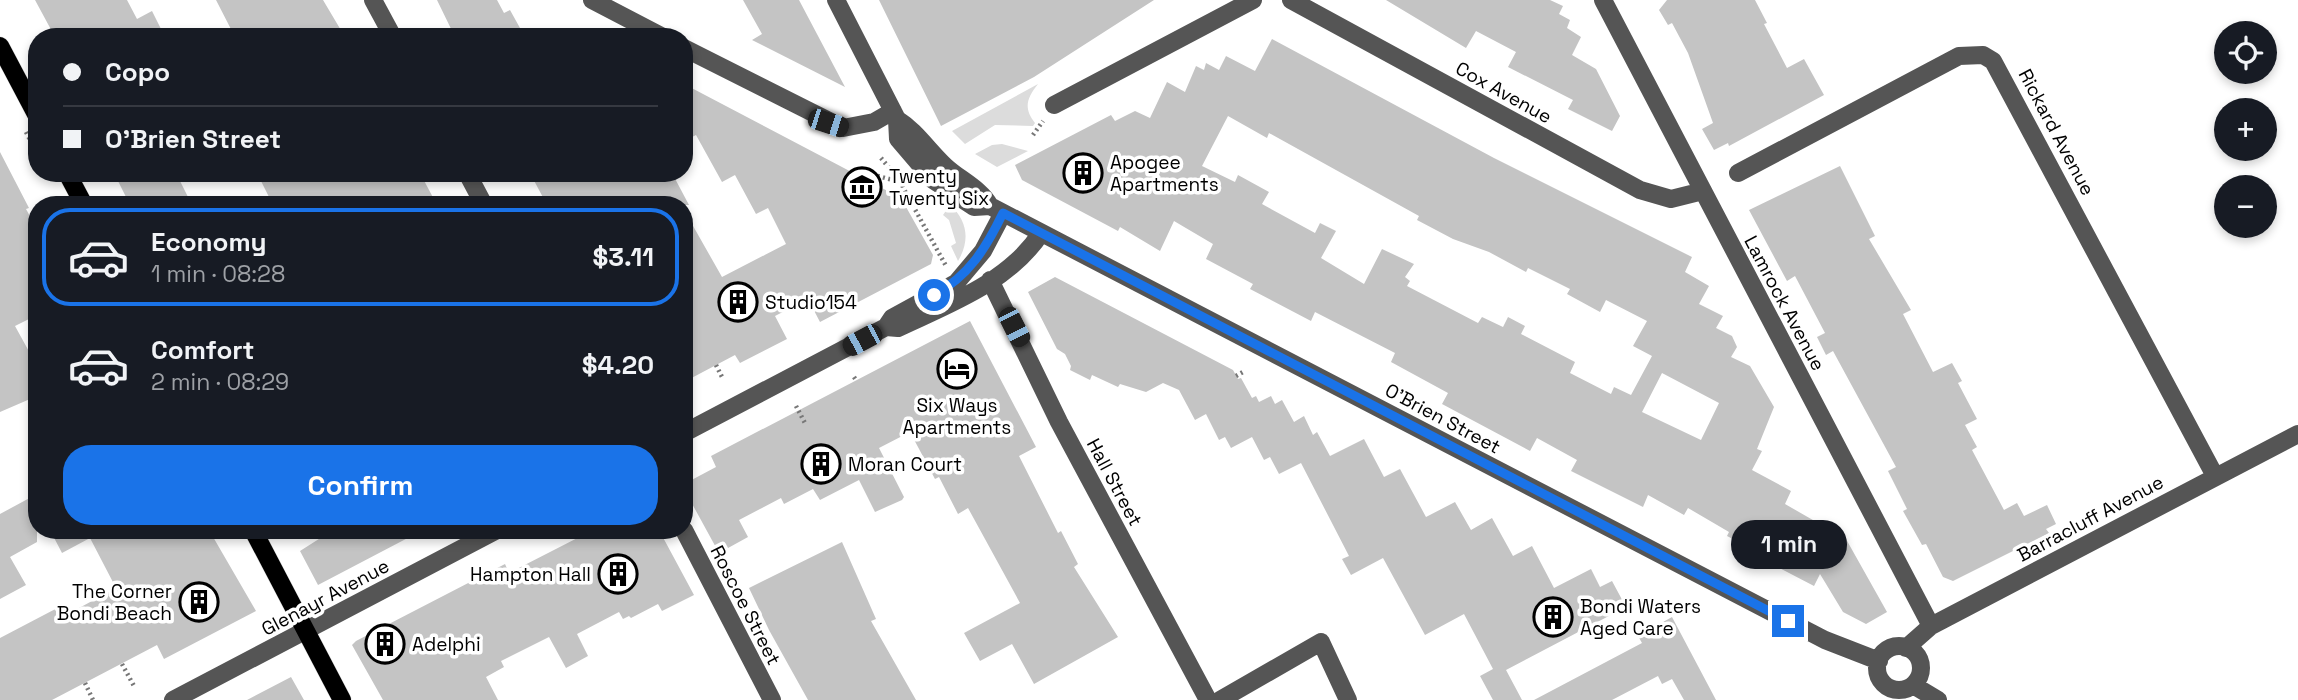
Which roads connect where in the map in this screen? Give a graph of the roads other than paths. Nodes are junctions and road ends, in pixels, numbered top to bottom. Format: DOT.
graph roads {
  1 [pos="373,0"];
  2 [pos="592,0"];
  3 [pos="836,0"];
  4 [pos="1252,0"];
  5 [pos="1291,0"];
  6 [pos="1603,0"];
  7 [pos="388,28"];
  8 [pos="646,28"];
  9 [pos="0,46"];
  10 [pos="693,53"];
  11 [pos="28,99"];
  12 [pos="1054,105"];
  13 [pos="895,115"];
  14 [pos="1738,173"];
  15 [pos="1703,191"];
  16 [pos="996,210"];
  17 [pos="1041,233"];
  18 [pos="990,281"];
  19 [pos="886,327"];
  20 [pos="693,428"];
  21 [pos="2298,433"];
  22 [pos="2215,476"];
  23 [pos="258,539"];
  24 [pos="480,539"];
  25 [pos="689,539"];
  26 [pos="1931,626"];
  27 [pos="305,631"];
  28 [pos="1906,648"];
  29 [pos="1879,661"];
  30 [pos="1913,685"];
  31 [pos="173,700"];
  32 [pos="342,700"];
  33 [pos="772,700"];
  34 [pos="1208,700"];
  35 [pos="1220,700"];
  36 [pos="1348,700"];
  37 [pos="1938,700"];
  1 -- 7 [label="street"];
  2 -- 8 [label="street"];
  3 -- 13 [label="street"];
  4 -- 12 [label="street"];
  5 -- 15 [label="street, Cox Avenue"];
  6 -- 15 [label="street, Lamrock Avenue"];
  9 -- 11 [label="main road"];
  10 -- 13 [label="street"];
  13 -- 16 [label="street, O'Brien Street"];
  14 -- 22 [label="street, Rickard Avenue"];
  15 -- 26 [label="street, Lamrock Avenue"];
  16 -- 17 [label="street, O'Brien Street"];
  16 -- 19 [label="street"];
  17 -- 18 [label="street"];
  17 -- 29 [label="street, O'Brien Street"];
  18 -- 19 [label="street"];
  18 -- 34 [label="street, Hall Street"];
  19 -- 20 [label="street"];
  21 -- 22 [label="street, Barracluff Avenue"];
  22 -- 26 [label="street, Barracluff Avenue"];
  23 -- 27 [label="main road"];
  24 -- 27 [label="street, Glenayr Avenue"];
  25 -- 33 [label="street, Roscoe Street"];
  26 -- 28 [label="street, Barracluff Avenue"];
  27 -- 31 [label="street, Glenayr Avenue"];
  27 -- 32 [label="main road"];
  28 -- 29 [label="street"];
  28 -- 30 [label="street"];
  29 -- 30 [label="street"];
  30 -- 37 [label="street"];
  35 -- 36 [label="street"];
}
